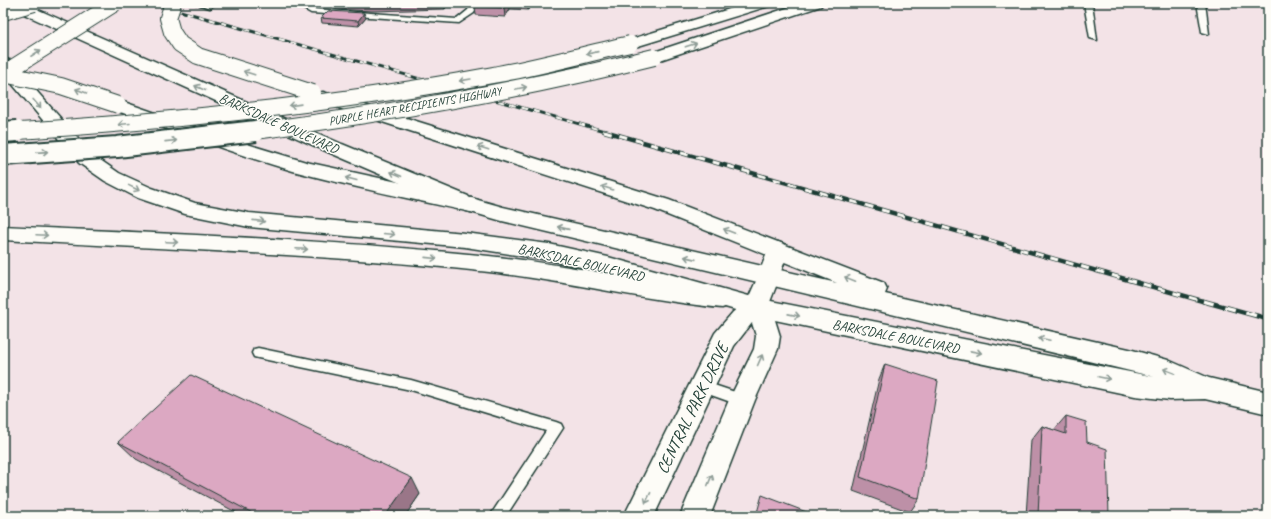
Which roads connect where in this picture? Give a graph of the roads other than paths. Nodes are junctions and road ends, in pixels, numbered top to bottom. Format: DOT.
graph roads {
  1 [pos="11,3"];
  2 [pos="34,3"];
  3 [pos="115,3"];
  4 [pos="174,3"];
  5 [pos="198,3"];
  6 [pos="212,3"];
  7 [pos="297,3"];
  8 [pos="475,3"];
  9 [pos="764,3"];
  10 [pos="816,3"];
  11 [pos="1088,3"];
  12 [pos="1201,3"];
  13 [pos="3,12"];
  14 [pos="1206,32"];
  15 [pos="1094,38"];
  16 [pos="3,63"];
  17 [pos="3,74"];
  18 [pos="3,132"];
  19 [pos="3,155"];
  20 [pos="471,205"];
  21 [pos="3,232"];
  22 [pos="778,250"];
  23 [pos="769,276"];
  24 [pos="722,299"];
  25 [pos="756,307"];
  26 [pos="1020,334"];
  27 [pos="258,353"];
  28 [pos="702,386"];
  29 [pos="1205,388"];
  30 [pos="742,400"];
  31 [pos="1268,403"];
  32 [pos="497,516"];
  33 [pos="639,516"];
  34 [pos="695,516"];
  20 -- 1 [label="main road, BARKSDALE BOULEVARD, one-way"];
  2 -- 13 [label="main road, bridge"];
  17 -- 3 [label="main road, one-way, bridge"];
  22 -- 4 [label="main road, one-way, bridge"];
  5 -- 6 [label="lane"];
  7 -- 8 [label="lane"];
  9 -- 18 [label="main road, PURPLE HEART RECIPIENTS HIGHWAY, one-way, bridge"];
  19 -- 10 [label="main road, PURPLE HEART RECIPIENTS HIGHWAY, one-way, bridge"];
  11 -- 15 [label="lane"];
  12 -- 14 [label="lane"];
  16 -- 24 [label="main road, BARKSDALE BOULEVARD, one-way"];
  20 -- 17 [label="main road, one-way, bridge"];
  23 -- 20 [label="main road, BARKSDALE BOULEVARD, one-way"];
  21 -- 24 [label="main road, one-way"];
  22 -- 23 [label="main road, CENTRAL PARK DRIVE"];
  26 -- 22 [label="main road, one-way"];
  23 -- 25 [label="main road, CENTRAL PARK DRIVE"];
  23 -- 26 [label="main road, BARKSDALE BOULEVARD"];
  24 -- 25 [label="main road, BARKSDALE BOULEVARD"];
  25 -- 28 [label="main road, CENTRAL PARK DRIVE"];
  25 -- 29 [label="main road, BARKSDALE BOULEVARD, one-way"];
  30 -- 25 [label="main road, one-way"];
  29 -- 26 [label="main road, BARKSDALE BOULEVARD, one-way"];
  27 -- 32 [label="lane"];
  28 -- 30 [label="lane"];
  28 -- 33 [label="main road, CENTRAL PARK DRIVE, one-way"];
  29 -- 31 [label="main road, BARKSDALE BOULEVARD"];
  34 -- 30 [label="main road, one-way"];
}
